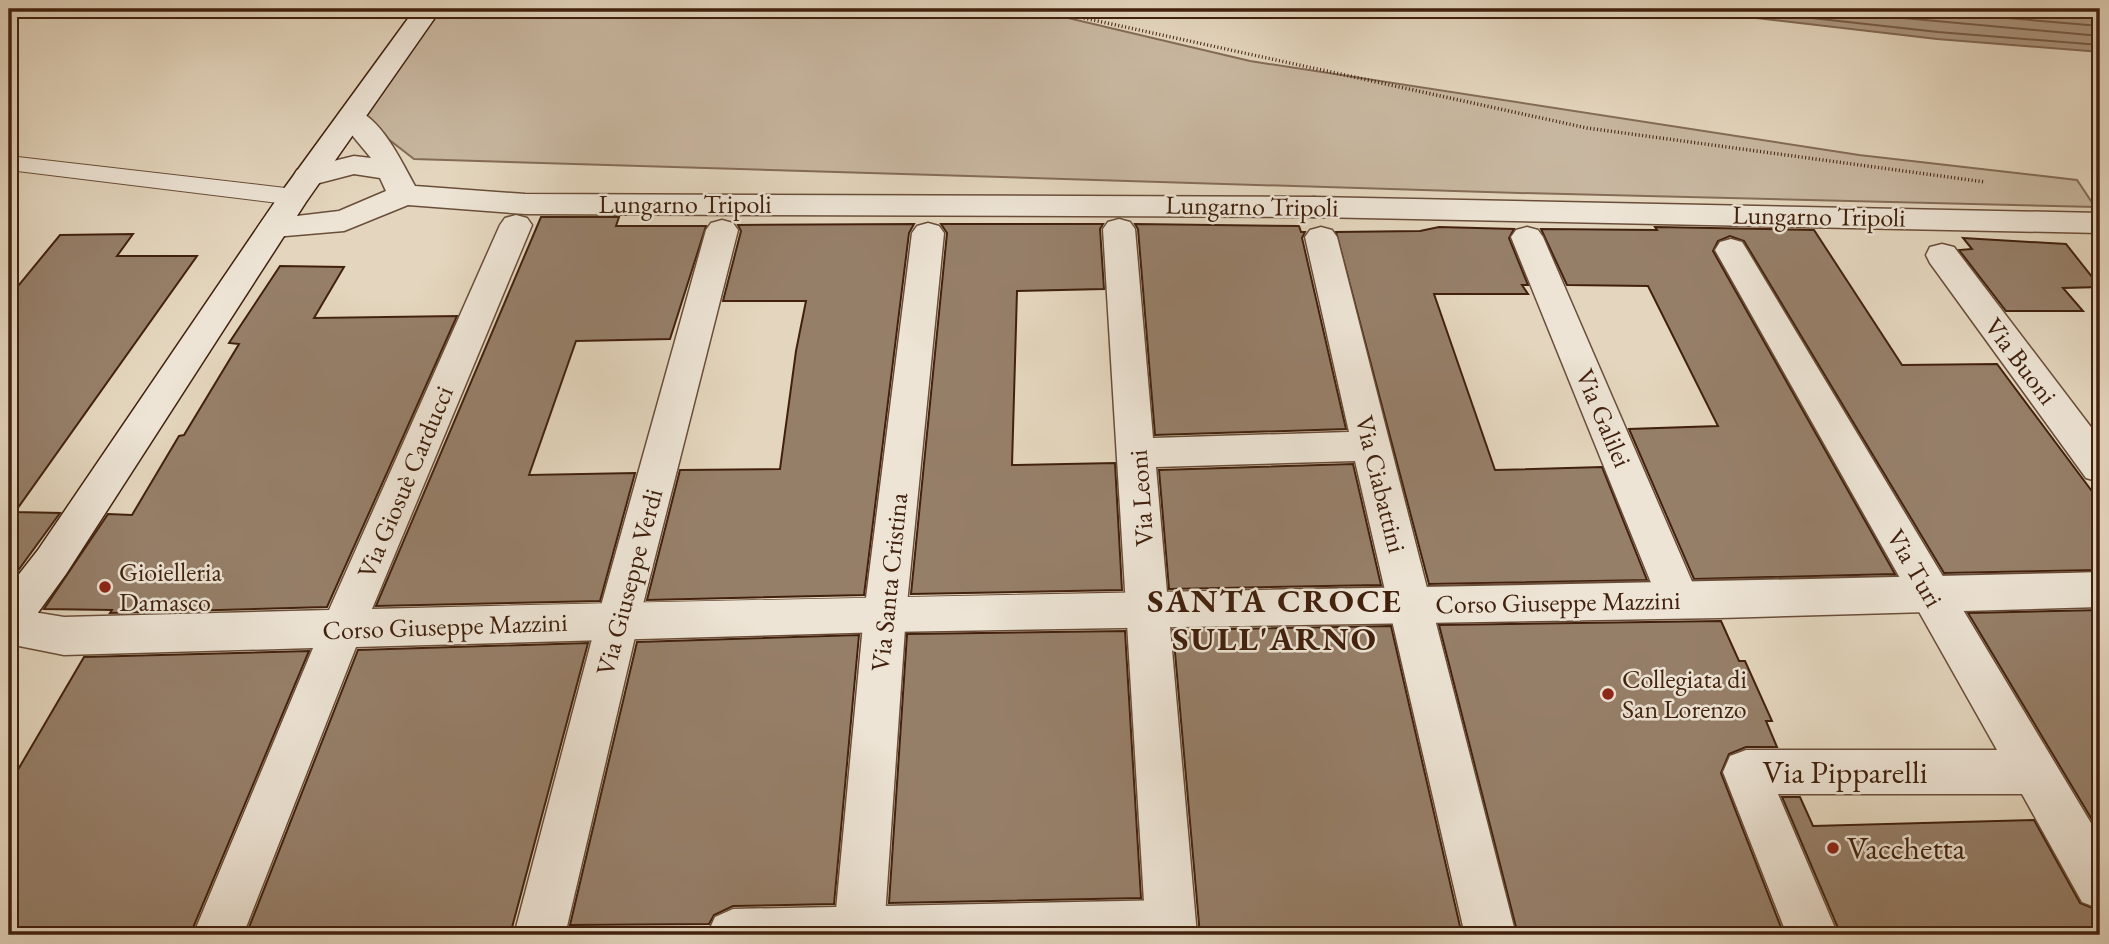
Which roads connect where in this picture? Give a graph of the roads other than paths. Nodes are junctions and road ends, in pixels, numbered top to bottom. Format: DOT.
graph roads {
  1 [pos="428,9"];
  2 [pos="351,117"];
  3 [pos="9,163"];
  4 [pos="397,182"];
  5 [pos="301,187"];
  6 [pos="1318,222"];
  7 [pos="2100,223"];
  8 [pos="516,225"];
  9 [pos="274,227"];
  10 [pos="1119,229"];
  11 [pos="722,230"];
  12 [pos="928,233"];
  13 [pos="1527,236"];
  14 [pos="1731,250"];
  15 [pos="1942,255"];
  16 [pos="1370,446"];
  17 [pos="1138,453"];
  18 [pos="2100,467"];
  19 [pos="2100,590"];
  20 [pos="1929,593"];
  21 [pos="1679,600"];
  22 [pos="1412,604"];
  23 [pos="1148,609"];
  24 [pos="885,614"];
  25 [pos="9,619"];
  26 [pos="618,620"];
  27 [pos="9,626"];
  28 [pos="342,629"];
  29 [pos="2035,772"];
  30 [pos="2100,884"];
  31 [pos="1170,930"];
  32 [pos="859,931"];
  33 [pos="218,935"];
  34 [pos="539,935"];
  35 [pos="733,935"];
  36 [pos="1491,935"];
  37 [pos="1812,935"];
  1 -- 2 [label="street"];
  2 -- 4 [label="street"];
  2 -- 5 [label="street"];
  3 -- 5 [label="lane"];
  4 -- 5 [label="street, Lungarno Tripoli"];
  4 -- 6 [label="street, Lungarno Tripoli"];
  4 -- 9 [label="street, Lungarno Tripoli"];
  5 -- 9 [label="street"];
  6 -- 7 [label="street, Lungarno Tripoli"];
  6 -- 16 [label="street, Via Ciabattini"];
  8 -- 28 [label="street, Via Giosuè Carducci"];
  9 -- 25 [label="street"];
  10 -- 17 [label="street, Via Leoni"];
  11 -- 26 [label="street, Via Giuseppe Verdi"];
  12 -- 24 [label="street, Via Santa Cristina"];
  13 -- 21 [label="street, Via Galilei"];
  14 -- 20 [label="street, Via Turi"];
  15 -- 18 [label="street, Via Buoni"];
  16 -- 17 [label="street"];
  16 -- 22 [label="street, Via Ciabattini"];
  17 -- 23 [label="street, Via Leoni"];
  19 -- 20 [label="street, Corso Giuseppe Mazzini"];
  20 -- 21 [label="street, Corso Giuseppe Mazzini"];
  20 -- 29 [label="street, Via Turi"];
  21 -- 22 [label="street, Corso Giuseppe Mazzini"];
  22 -- 23 [label="street, Corso Giuseppe Mazzini"];
  22 -- 36 [label="street, Via Ciabattini"];
  23 -- 24 [label="street, Corso Giuseppe Mazzini"];
  23 -- 31 [label="street, Via Leoni"];
  24 -- 26 [label="street, Corso Giuseppe Mazzini"];
  24 -- 32 [label="street, Via Santa Cristina"];
  26 -- 28 [label="street, Corso Giuseppe Mazzini"];
  26 -- 34 [label="street, Via Giuseppe Verdi"];
  27 -- 28 [label="street, Corso Giuseppe Mazzini"];
  28 -- 33 [label="street, Via Giosuè Carducci"];
  29 -- 30 [label="street, Via Turi"];
  29 -- 37 [label="street, Via Pipparelli"];
  31 -- 32 [label="street"];
  32 -- 35 [label="street"];
}
